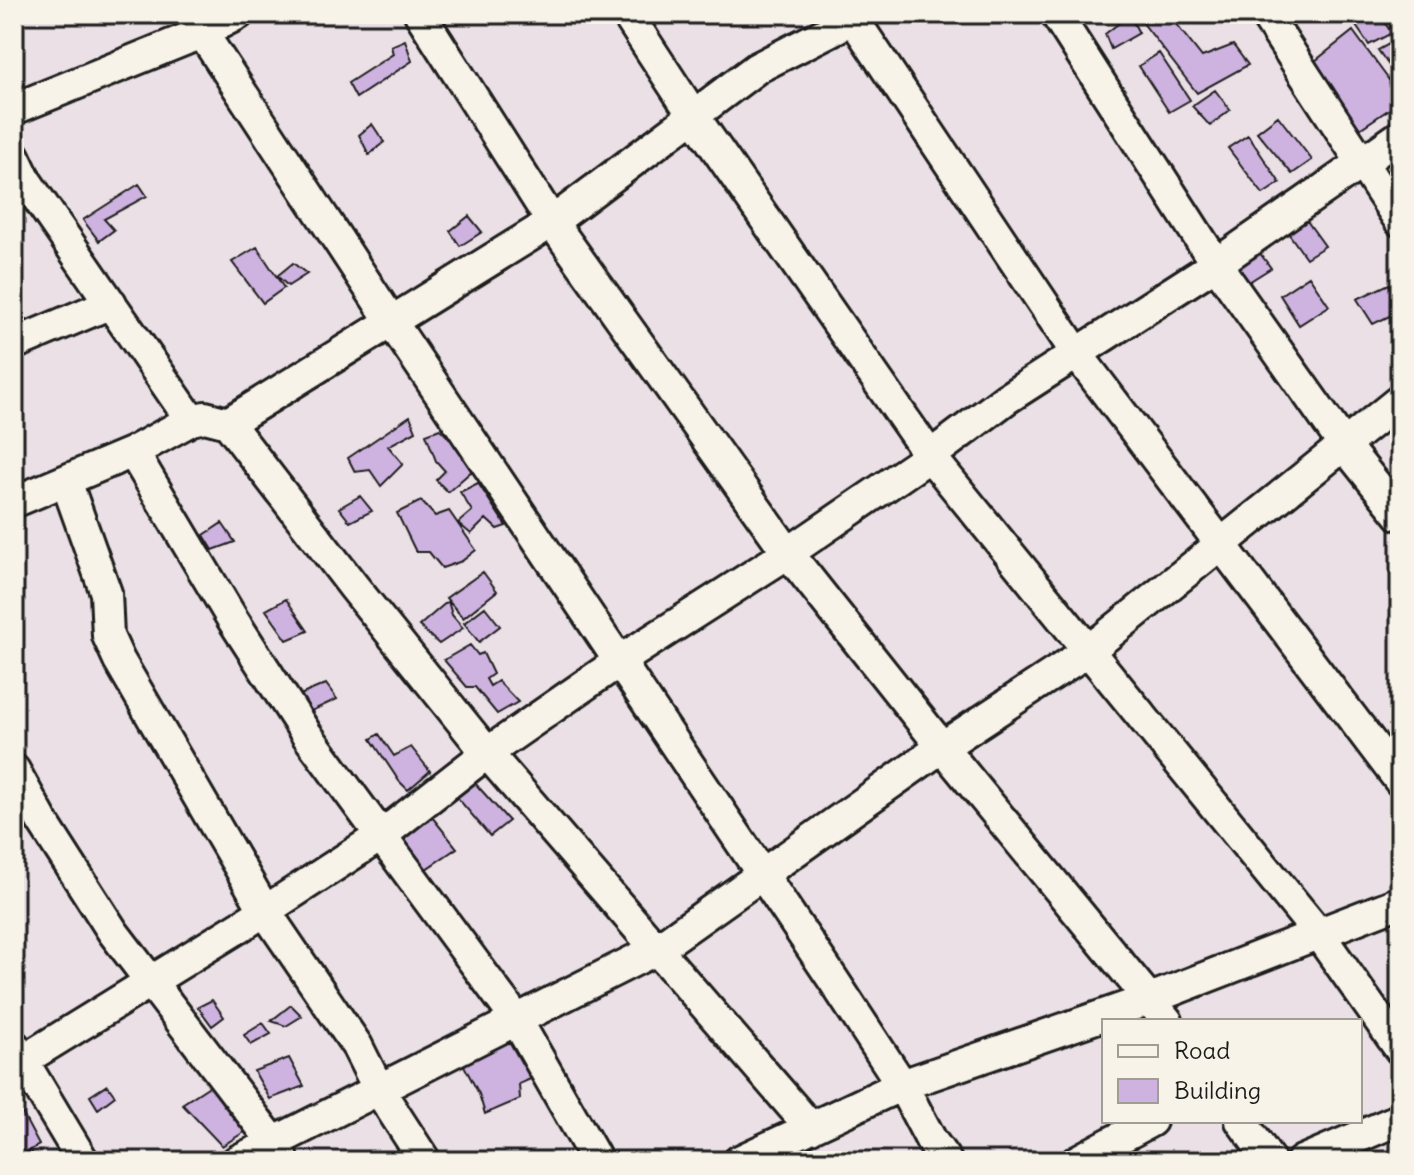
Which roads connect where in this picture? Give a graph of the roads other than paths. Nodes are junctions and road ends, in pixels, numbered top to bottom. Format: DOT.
graph roads {
  1 [pos="238,14"];
  2 [pos="420,14"];
  3 [pos="627,14"];
  4 [pos="1056,14"];
  5 [pos="1265,14"];
  6 [pos="855,16"];
  7 [pos="195,23"];
  8 [pos="14,109"];
  9 [pos="693,115"];
  10 [pos="1400,136"];
  11 [pos="1362,163"];
  12 [pos="18,174"];
  13 [pos="1400,221"];
  14 [pos="552,222"];
  15 [pos="1216,264"];
  16 [pos="111,303"];
  17 [pos="391,321"];
  18 [pos="14,344"];
  19 [pos="1077,354"];
  20 [pos="1400,400"];
  21 [pos="191,420"];
  22 [pos="228,423"];
  23 [pos="1344,445"];
  24 [pos="133,452"];
  25 [pos="930,456"];
  26 [pos="66,481"];
  27 [pos="14,502"];
  28 [pos="1400,515"];
  29 [pos="1220,546"];
  30 [pos="788,553"];
  31 [pos="1088,651"];
  32 [pos="621,660"];
  33 [pos="942,747"];
  34 [pos="487,753"];
  35 [pos="14,770"];
  36 [pos="1400,781"];
  37 [pos="382,835"];
  38 [pos="762,874"];
  39 [pos="1400,902"];
  40 [pos="265,911"];
  41 [pos="1318,933"];
  42 [pos="657,949"];
  43 [pos="152,980"];
  44 [pos="1158,1010"];
  45 [pos="516,1019"];
  46 [pos="1127,1019"];
  47 [pos="1102,1026"];
  48 [pos="1400,1049"];
  49 [pos="18,1057"];
  50 [pos="902,1085"];
  51 [pos="379,1090"];
  52 [pos="1400,1119"];
  53 [pos="1147,1123"];
  54 [pos="1242,1123"];
  55 [pos="811,1128"];
  56 [pos="279,1152"];
  57 [pos="752,1159"];
  58 [pos="83,1161"];
  59 [pos="237,1161"];
  60 [pos="425,1161"];
  61 [pos="597,1161"];
  62 [pos="946,1161"];
  63 [pos="1077,1161"];
  64 [pos="1270,1161"];
  65 [pos="1302,1161"];
  1 -- 7 [label="street"];
  2 -- 14 [label="street"];
  3 -- 9 [label="street"];
  4 -- 15 [label="street"];
  5 -- 11 [label="street"];
  6 -- 9 [label="street"];
  6 -- 19 [label="street"];
  7 -- 8 [label="street"];
  7 -- 17 [label="street"];
  9 -- 14 [label="street"];
  9 -- 25 [label="street"];
  10 -- 11 [label="street"];
  11 -- 13 [label="street"];
  11 -- 15 [label="street"];
  12 -- 16 [label="street"];
  14 -- 17 [label="street"];
  14 -- 30 [label="street"];
  15 -- 19 [label="street"];
  15 -- 23 [label="street"];
  16 -- 18 [label="street"];
  16 -- 21 [label="street"];
  17 -- 22 [label="street"];
  17 -- 32 [label="street"];
  19 -- 25 [label="street"];
  19 -- 29 [label="street"];
  20 -- 23 [label="street"];
  21 -- 22 [label="street"];
  21 -- 24 [label="street"];
  22 -- 34 [label="street"];
  23 -- 28 [label="street"];
  23 -- 29 [label="street"];
  24 -- 26 [label="street"];
  24 -- 37 [label="street"];
  25 -- 30 [label="street"];
  25 -- 31 [label="street"];
  26 -- 27 [label="street"];
  26 -- 40 [label="street"];
  29 -- 31 [label="street"];
  29 -- 36 [label="street"];
  30 -- 32 [label="street"];
  30 -- 33 [label="street"];
  31 -- 33 [label="street"];
  31 -- 41 [label="street"];
  32 -- 34 [label="street"];
  32 -- 38 [label="street"];
  33 -- 38 [label="street"];
  33 -- 44 [label="street"];
  34 -- 37 [label="street"];
  34 -- 42 [label="street"];
  35 -- 43 [label="street"];
  37 -- 40 [label="street"];
  37 -- 45 [label="street"];
  38 -- 42 [label="street"];
  38 -- 50 [label="street"];
  39 -- 41 [label="street"];
  40 -- 43 [label="street"];
  40 -- 51 [label="street"];
  41 -- 44 [label="street"];
  41 -- 48 [label="street"];
  42 -- 45 [label="street"];
  42 -- 55 [label="street"];
  43 -- 49 [label="street"];
  43 -- 56 [label="street"];
  44 -- 46 [label="street"];
  45 -- 51 [label="street"];
  45 -- 61 [label="street"];
  47 -- 50 [label="street"];
  49 -- 58 [label="street"];
  50 -- 55 [label="street"];
  50 -- 62 [label="street"];
  51 -- 56 [label="street"];
  51 -- 60 [label="street"];
  52 -- 65 [label="street"];
  53 -- 63 [label="street"];
  54 -- 64 [label="street"];
  55 -- 57 [label="street"];
  56 -- 59 [label="street"];
}
